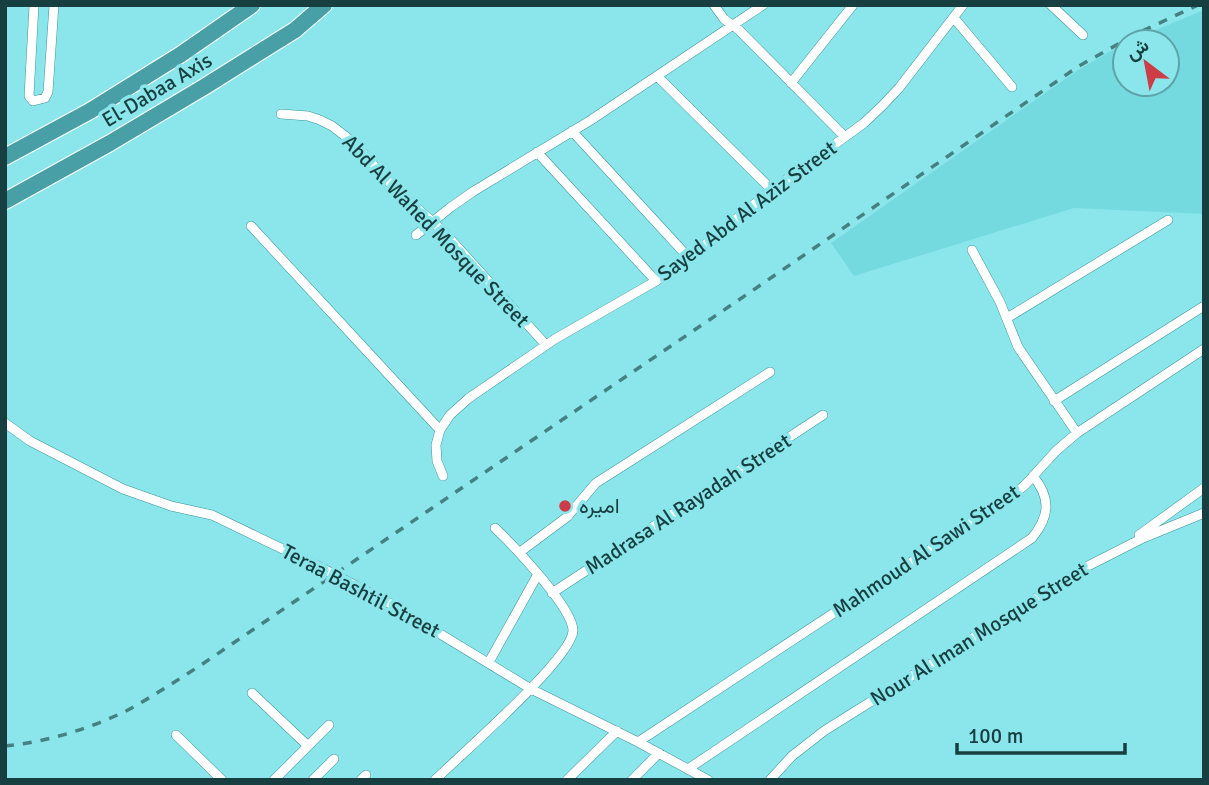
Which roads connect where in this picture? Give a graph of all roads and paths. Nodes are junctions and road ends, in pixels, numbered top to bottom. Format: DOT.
graph roads {
  1 [pos="34,5"];
  2 [pos="54,5"];
  3 [pos="252,5"];
  4 [pos="324,5"];
  5 [pos="714,5"];
  6 [pos="763,5"];
  7 [pos="853,5"];
  8 [pos="963,5"];
  9 [pos="1051,5"];
  10 [pos="954,18"];
  11 [pos="732,25"];
  12 [pos="1083,35"];
  13 [pos="657,76"];
  14 [pos="791,83"];
  15 [pos="1012,87"];
  16 [pos="281,114"];
  17 [pos="572,131"];
  18 [pos="845,137"];
  19 [pos="537,152"];
  20 [pos="5,157"];
  21 [pos="772,190"];
  22 [pos="5,201"];
  23 [pos="1168,220"];
  24 [pos="433,222"];
  25 [pos="251,226"];
  26 [pos="416,235"];
  27 [pos="972,250"];
  28 [pos="689,258"];
  29 [pos="656,281"];
  30 [pos="1204,306"];
  31 [pos="1007,318"];
  32 [pos="546,345"];
  33 [pos="1204,349"];
  34 [pos="770,372"];
  35 [pos="1054,401"];
  36 [pos="823,415"];
  37 [pos="5,423"];
  38 [pos="440,430"];
  39 [pos="1077,433"];
  40 [pos="443,476"];
  41 [pos="1033,476"];
  42 [pos="1204,488"];
  43 [pos="1204,513"];
  44 [pos="495,528"];
  45 [pos="1124,547"];
  46 [pos="520,552"];
  47 [pos="538,574"];
  48 [pos="552,593"];
  49 [pos="489,662"];
  50 [pos="531,689"];
  51 [pos="252,693"];
  52 [pos="329,725"];
  53 [pos="617,732"];
  54 [pos="176,736"];
  55 [pos="638,742"];
  56 [pos="307,746"];
  57 [pos="659,753"];
  58 [pos="334,759"];
  59 [pos="688,769"];
  60 [pos="222,780"];
  61 [pos="274,780"];
  62 [pos="313,780"];
  63 [pos="435,780"];
  64 [pos="567,780"];
  65 [pos="632,780"];
  66 [pos="708,780"];
  67 [pos="770,780"];
  1 -- 2 [label="street"];
  3 -- 20 [label="highway, El-Dabaa Axis"];
  4 -- 22 [label="highway, El-Dabaa Axis"];
  5 -- 11 [label="street"];
  6 -- 11 [label="street"];
  7 -- 14 [label="street"];
  8 -- 10 [label="street, Sayed Abd Al Aziz Street"];
  9 -- 12 [label="street"];
  10 -- 15 [label="street"];
  10 -- 18 [label="street, Sayed Abd Al Aziz Street"];
  11 -- 13 [label="street"];
  11 -- 14 [label="street"];
  13 -- 17 [label="street"];
  13 -- 21 [label="street"];
  14 -- 18 [label="street"];
  16 -- 24 [label="street, Abd Al Wahed Mosque Street"];
  17 -- 19 [label="street"];
  17 -- 28 [label="street"];
  18 -- 21 [label="street, Sayed Abd Al Aziz Street"];
  19 -- 24 [label="street"];
  19 -- 29 [label="street"];
  21 -- 28 [label="street, Sayed Abd Al Aziz Street"];
  23 -- 31 [label="street"];
  24 -- 26 [label="street"];
  24 -- 32 [label="street, Abd Al Wahed Mosque Street"];
  25 -- 38 [label="street"];
  27 -- 31 [label="street"];
  28 -- 29 [label="street, Sayed Abd Al Aziz Street"];
  29 -- 32 [label="street, Sayed Abd Al Aziz Street"];
  30 -- 35 [label="street"];
  31 -- 35 [label="street"];
  32 -- 38 [label="street, Sayed Abd Al Aziz Street"];
  33 -- 39 [label="street, Mahmoud Al Sawi Street"];
  34 -- 46 [label="street"];
  35 -- 39 [label="street"];
  36 -- 48 [label="street, Madrasa Al Rayadah Street"];
  37 -- 49 [label="street, Teraa Bashtil Street, bridge"];
  38 -- 40 [label="street"];
  39 -- 41 [label="street, Mahmoud Al Sawi Street"];
  41 -- 55 [label="street, Mahmoud Al Sawi Street"];
  41 -- 59 [label="street"];
  42 -- 45 [label="street"];
  43 -- 45 [label="street, Nour Al Iman Mosque Street"];
  44 -- 46 [label="street"];
  45 -- 67 [label="street, Nour Al Iman Mosque Street"];
  46 -- 47 [label="street"];
  47 -- 48 [label="street"];
  47 -- 49 [label="street"];
  48 -- 50 [label="street"];
  49 -- 50 [label="street, Teraa Bashtil Street"];
  50 -- 53 [label="street, Teraa Bashtil Street"];
  50 -- 63 [label="street"];
  51 -- 56 [label="street"];
  52 -- 56 [label="street"];
  53 -- 55 [label="street, Teraa Bashtil Street"];
  53 -- 64 [label="street"];
  54 -- 60 [label="street"];
  55 -- 57 [label="street, Teraa Bashtil Street"];
  56 -- 61 [label="street"];
  57 -- 59 [label="street, Teraa Bashtil Street"];
  57 -- 65 [label="street"];
  58 -- 62 [label="street"];
  59 -- 66 [label="street, Teraa Bashtil Street"];
}
